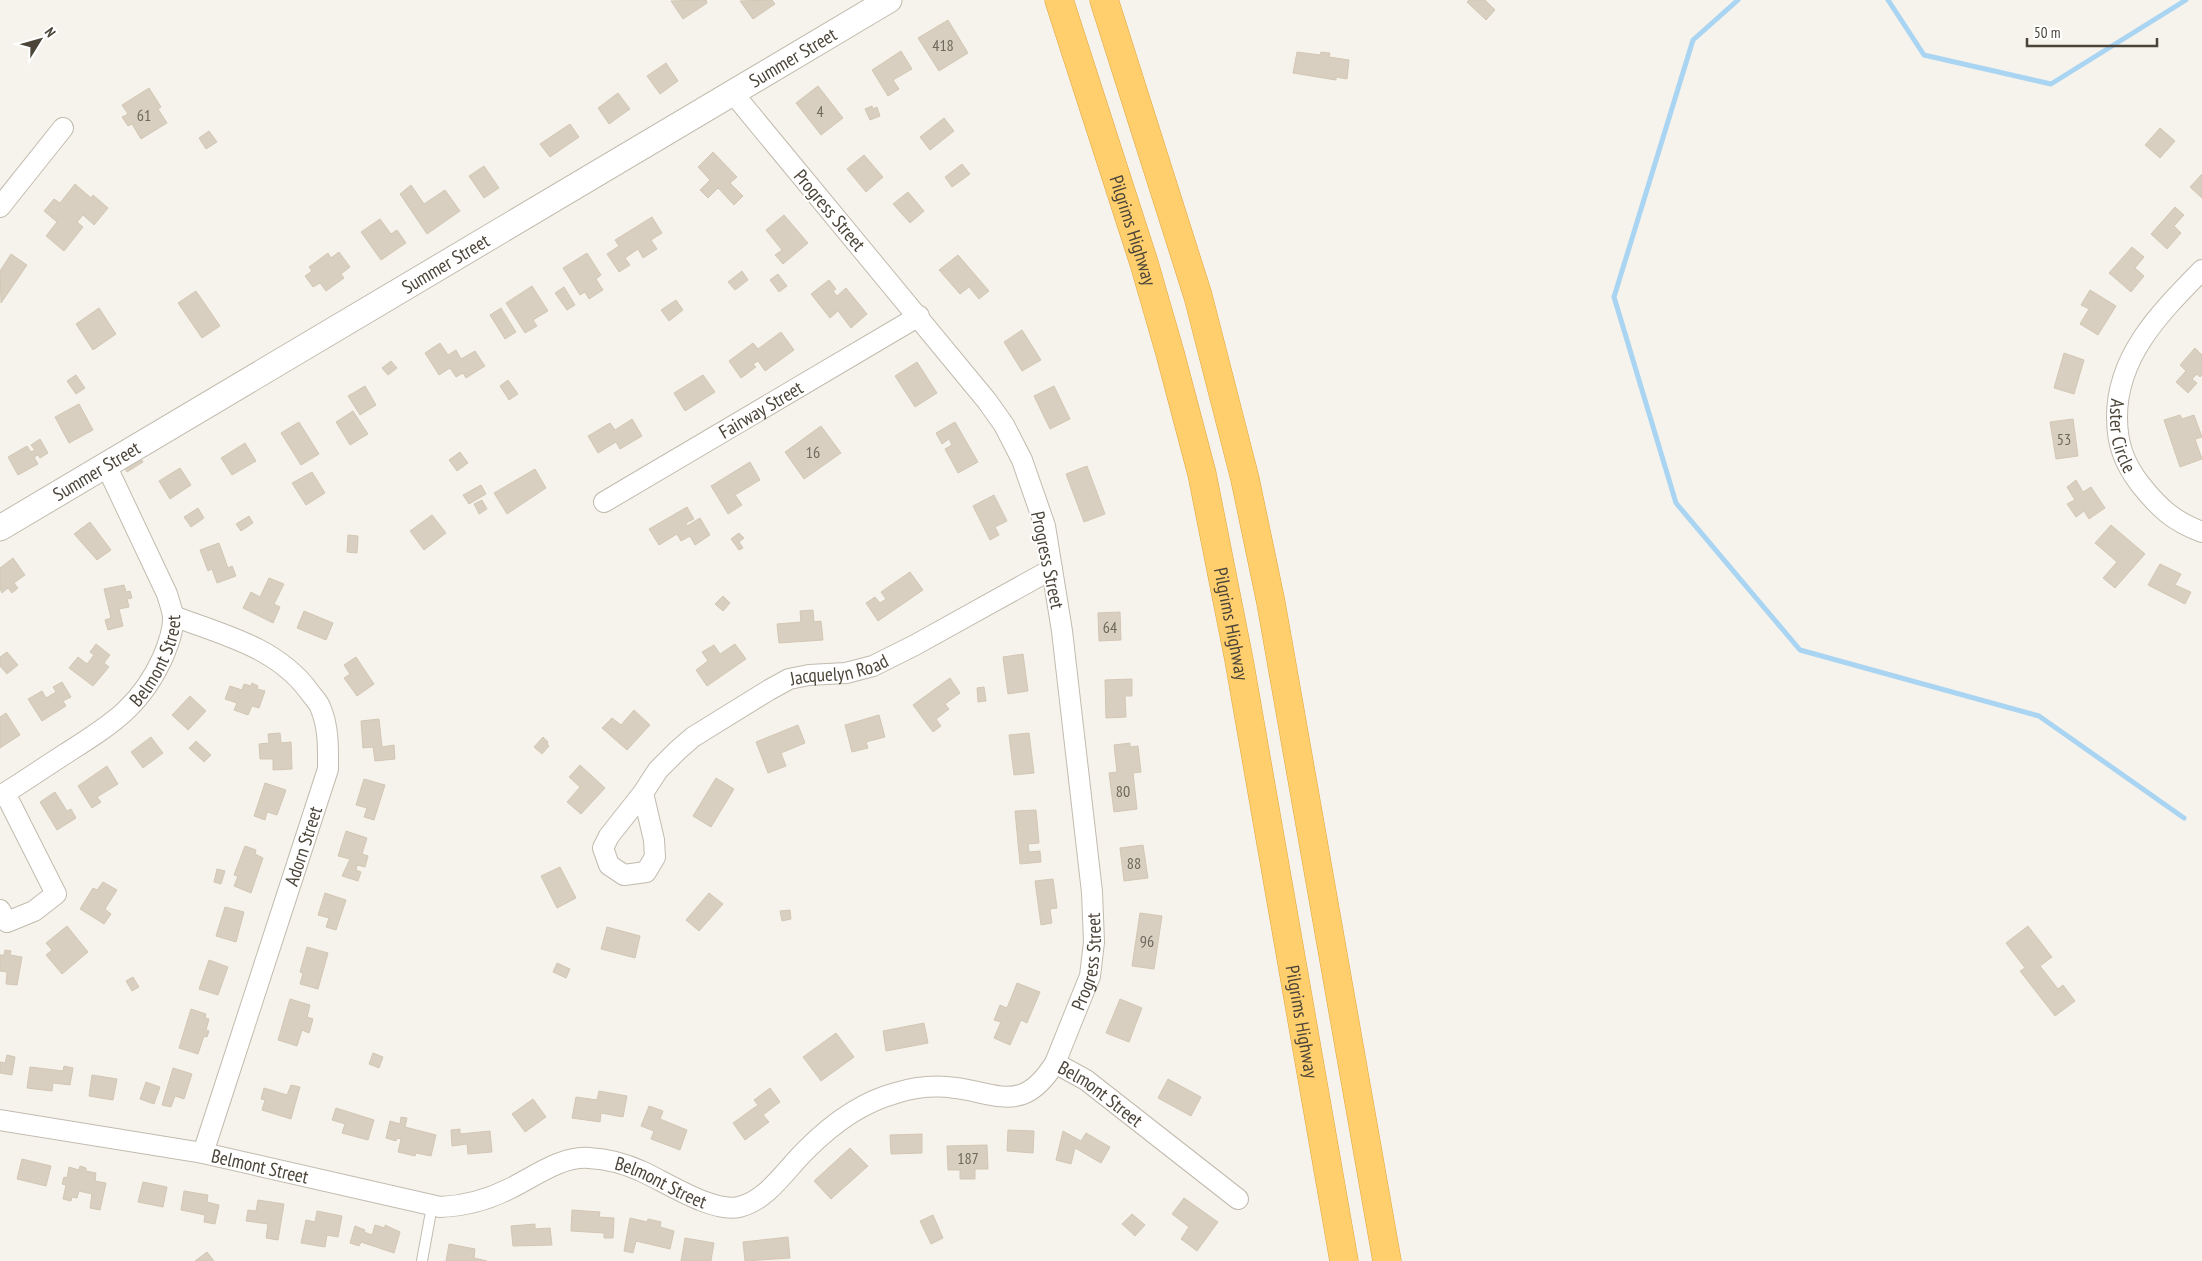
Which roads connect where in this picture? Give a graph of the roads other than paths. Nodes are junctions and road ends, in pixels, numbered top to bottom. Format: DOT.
graph roads {
  1 [pos="889,0"];
  2 [pos="1059,0"];
  3 [pos="1104,0"];
  4 [pos="732,92"];
  5 [pos="63,128"];
  6 [pos="0,206"];
  7 [pos="2202,270"];
  8 [pos="919,316"];
  9 [pos="106,465"];
  10 [pos="604,502"];
  11 [pos="0,528"];
  12 [pos="2202,532"];
  13 [pos="1052,569"];
  14 [pos="173,616"];
  15 [pos="644,793"];
  16 [pos="2,794"];
  17 [pos="0,910"];
  18 [pos="1055,1063"];
  19 [pos="0,1120"];
  20 [pos="202,1153"];
  21 [pos="1238,1199"];
  22 [pos="432,1206"];
  23 [pos="422,1261"];
  24 [pos="1344,1261"];
  25 [pos="1387,1261"];
  1 -- 4 [label="street, Summer Street"];
  2 -- 24 [label="highway, Pilgrims Highway"];
  3 -- 25 [label="highway"];
  4 -- 8 [label="street, Progress Street"];
  4 -- 9 [label="street, Summer Street"];
  5 -- 6 [label="street"];
  7 -- 12 [label="street, Aster Circle"];
  8 -- 10 [label="street, Fairway Street"];
  8 -- 13 [label="street, Progress Street"];
  9 -- 11 [label="street, Summer Street"];
  9 -- 14 [label="street, Belmont Street"];
  13 -- 15 [label="street, Jacquelyn Road"];
  13 -- 18 [label="street, Progress Street"];
  14 -- 16 [label="street, Belmont Street"];
  14 -- 20 [label="street, Adorn Street"];
  16 -- 17 [label="street"];
  18 -- 21 [label="street, Belmont Street"];
  18 -- 22 [label="street, Belmont Street"];
  19 -- 20 [label="street, Belmont Street"];
  20 -- 22 [label="street, Belmont Street"];
  22 -- 23 [label="lane"];
}
